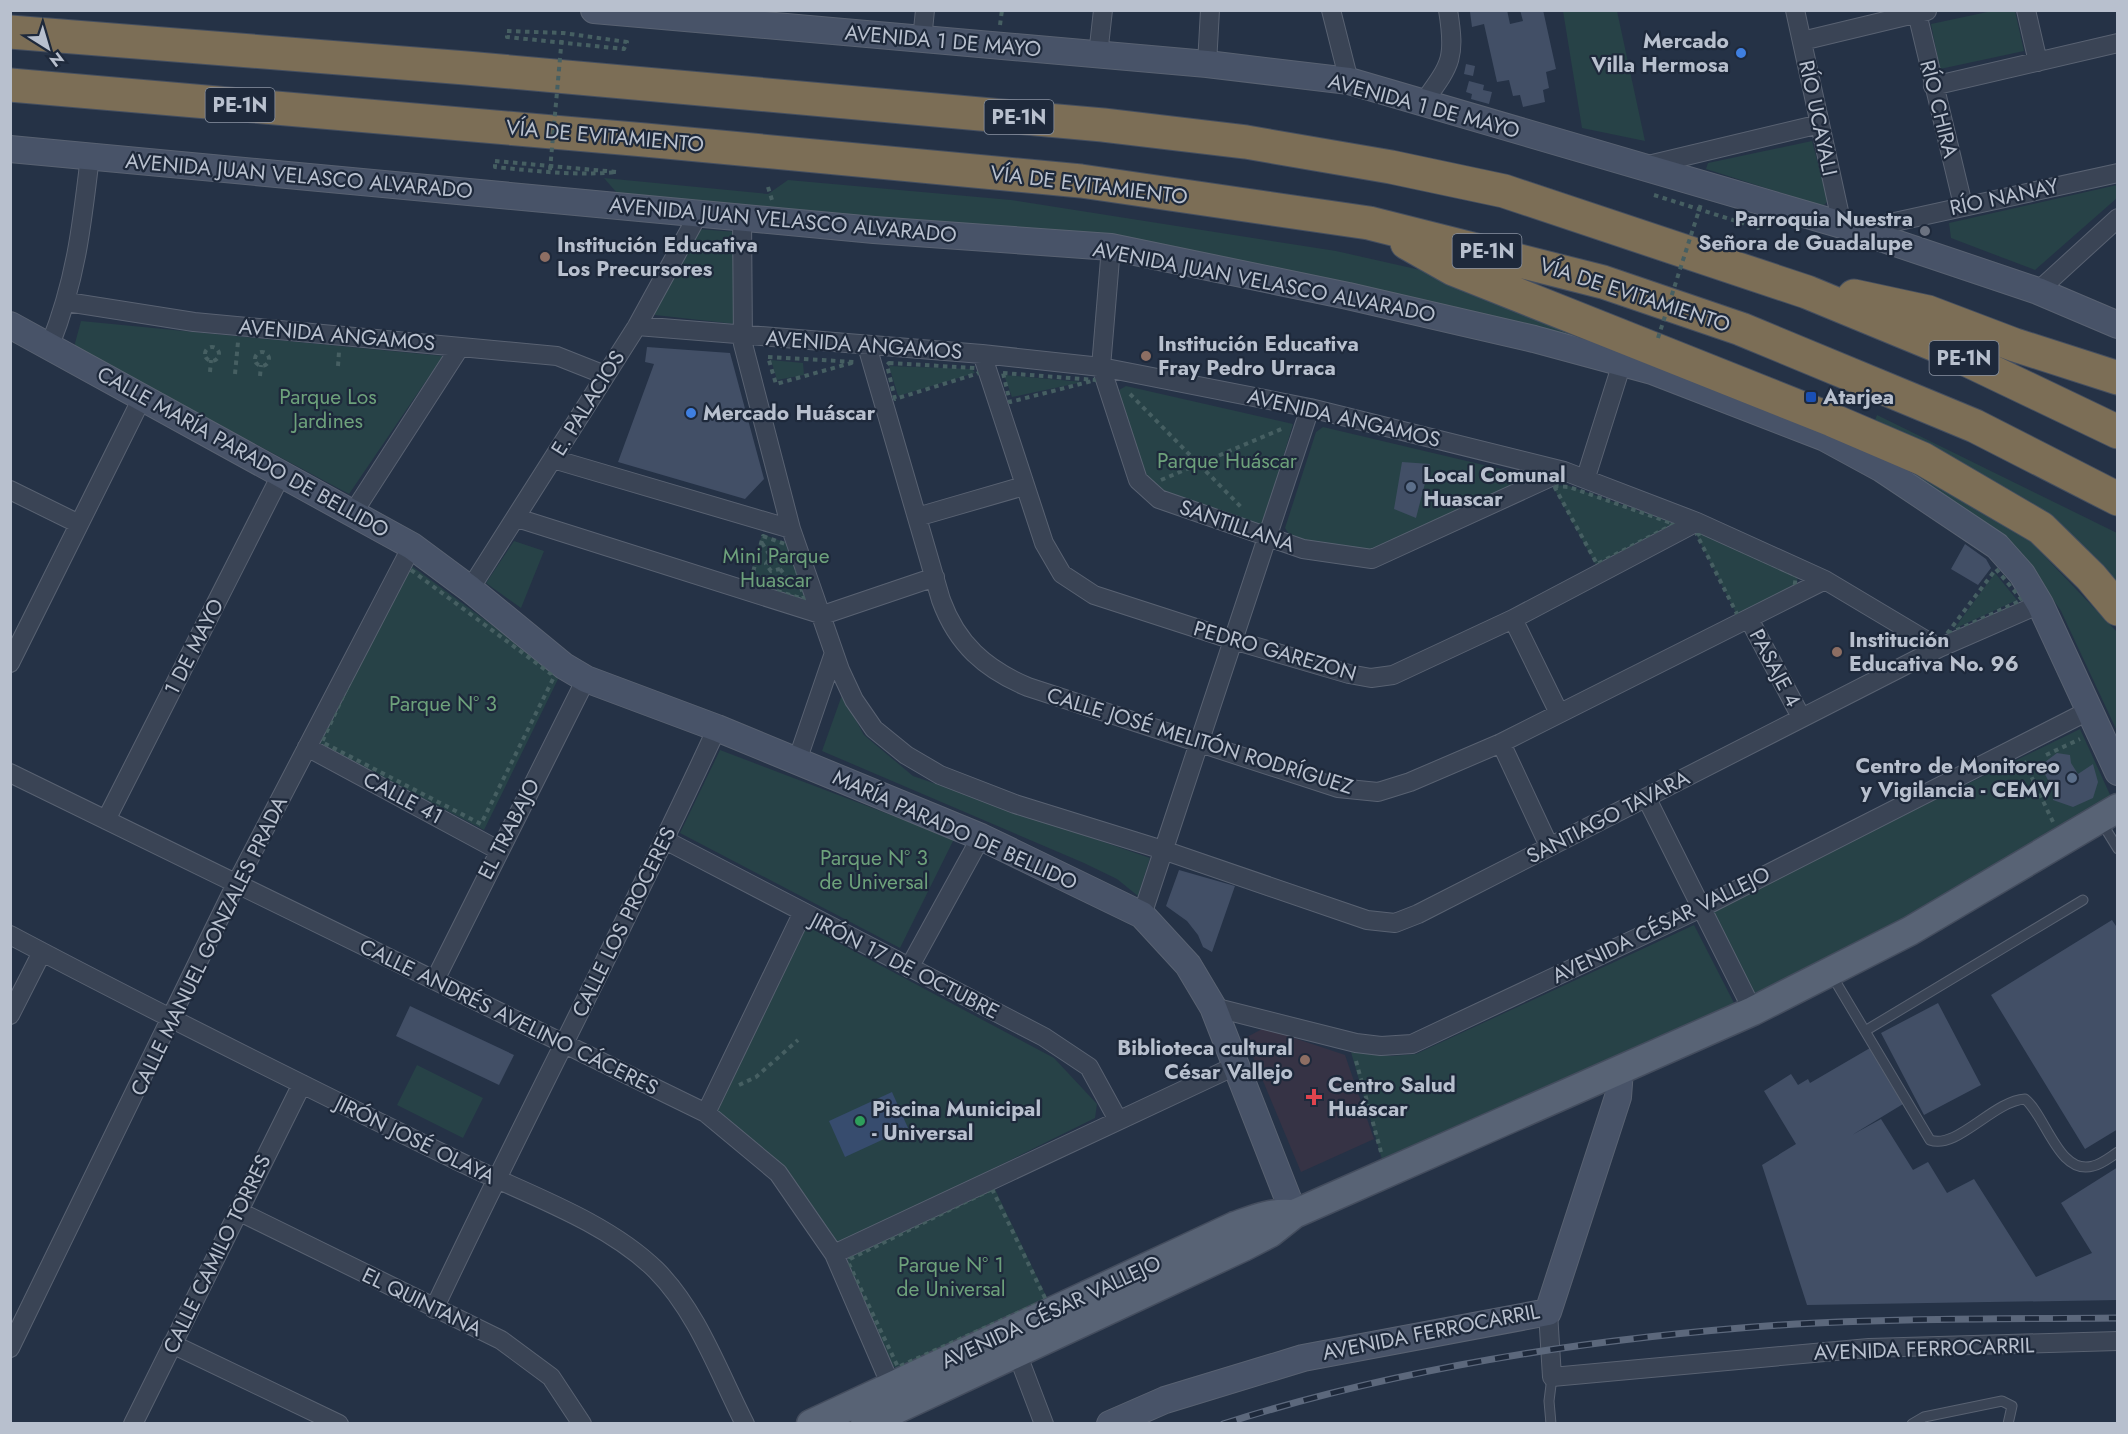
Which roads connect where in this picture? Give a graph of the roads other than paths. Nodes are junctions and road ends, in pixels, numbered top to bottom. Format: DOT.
graph roads {
  1 [pos="594,10"];
  2 [pos="925,10"];
  3 [pos="1103,10"];
  4 [pos="1210,10"];
  5 [pos="1330,10"];
  6 [pos="1795,10"];
  7 [pos="2026,10"];
  8 [pos="1450,11"];
  9 [pos="642,12"];
  10 [pos="1923,12"];
  11 [pos="10,32"];
  12 [pos="922,40"];
  13 [pos="1802,41"];
  14 [pos="2118,43"];
  15 [pos="1098,55"];
  16 [pos="2038,63"];
  17 [pos="1207,64"];
  18 [pos="1349,81"];
  19 [pos="10,86"];
  20 [pos="1933,86"];
  21 [pos="1423,103"];
  22 [pos="1820,124"];
  23 [pos="10,149"];
  24 [pos="90,156"];
  25 [pos="1641,167"];
  26 [pos="2118,173"];
  27 [pos="1963,205"];
  28 [pos="699,213"];
  29 [pos="742,217"];
  30 [pos="2118,218"];
  31 [pos="1370,223"];
  32 [pos="1849,228"];
  33 [pos="1111,247"];
  34 [pos="2038,291"];
  35 [pos="1807,292"];
  36 [pos="67,302"];
  37 [pos="10,325"];
  38 [pos="2118,325"];
  39 [pos="637,326"];
  40 [pos="743,336"];
  41 [pos="50,345"];
  42 [pos="460,346"];
  43 [pos="867,346"];
  44 [pos="982,354"];
  45 [pos="1622,363"];
  46 [pos="1098,374"];
  47 [pos="604,375"];
  48 [pos="2118,378"];
  49 [pos="143,396"];
  50 [pos="1310,408"];
  51 [pos="2118,432"];
  52 [pos="553,459"];
  53 [pos="1564,471"];
  54 [pos="282,473"];
  55 [pos="1586,477"];
  56 [pos="1024,486"];
  57 [pos="10,490"];
  58 [pos="2118,499"];
  59 [pos="353,513"];
  60 [pos="917,517"];
  61 [pos="517,518"];
  62 [pos="79,524"];
  63 [pos="791,529"];
  64 [pos="1697,529"];
  65 [pos="1268,535"];
  66 [pos="412,546"];
  67 [pos="935,577"];
  68 [pos="1825,580"];
  69 [pos="470,589"];
  70 [pos="2040,604"];
  71 [pos="2118,609"];
  72 [pos="823,615"];
  73 [pos="1513,619"];
  74 [pos="1749,619"];
  75 [pos="1233,640"];
  76 [pos="1942,642"];
  77 [pos="834,653"];
  78 [pos="10,663"];
  79 [pos="586,679"];
  80 [pos="2090,710"];
  81 [pos="1559,713"];
  82 [pos="1801,717"];
  83 [pos="717,728"];
  84 [pos="1501,743"];
  85 [pos="1200,745"];
  86 [pos="308,747"];
  87 [pos="797,761"];
  88 [pos="2118,772"];
  89 [pos="10,773"];
  90 [pos="1647,799"];
  91 [pos="2109,813"];
  92 [pos="106,820"];
  93 [pos="981,837"];
  94 [pos="665,840"];
  95 [pos="1549,846"];
  96 [pos="2118,849"];
  97 [pos="498,850"];
  98 [pos="1163,850"];
  99 [pos="236,884"];
  100 [pos="2083,900"];
  101 [pos="1703,907"];
  102 [pos="802,914"];
  103 [pos="1142,915"];
  104 [pos="10,935"];
  105 [pos="42,952"];
  106 [pos="909,968"];
  107 [pos="1830,972"];
  108 [pos="435,980"];
  109 [pos="1214,1007"];
  110 [pos="1753,1011"];
  111 [pos="10,1015"];
  112 [pos="172,1019"];
  113 [pos="1865,1030"];
  114 [pos="565,1044"];
  115 [pos="1234,1066"];
  116 [pos="1620,1070"];
  117 [pos="302,1084"];
  118 [pos="706,1113"];
  119 [pos="1118,1120"];
  120 [pos="2118,1152"];
  121 [pos="495,1180"];
  122 [pos="238,1211"];
  123 [pos="1294,1214"];
  124 [pos="834,1254"];
  125 [pos="434,1309"];
  126 [pos="1548,1312"];
  127 [pos="2118,1341"];
  128 [pos="172,1344"];
  129 [pos="10,1348"];
  130 [pos="1017,1353"];
  131 [pos="1552,1377"];
  132 [pos="896,1397"];
  133 [pos="133,1424"];
  134 [pos="339,1424"];
  135 [pos="582,1424"];
  136 [pos="745,1424"];
  137 [pos="811,1424"];
  138 [pos="865,1424"];
  139 [pos="1044,1424"];
  140 [pos="1110,1424"];
  141 [pos="1551,1424"];
  142 [pos="1912,1424"];
  143 [pos="2007,1424"];
  1 -- 9 [label="street, AVENIDA 1 DE MAYO"];
  2 -- 12 [label="street"];
  3 -- 15 [label="street"];
  4 -- 17 [label="street"];
  5 -- 18 [label="street"];
  6 -- 13 [label="street, RÍO UCAYALI"];
  7 -- 16 [label="street"];
  8 -- 21 [label="street"];
  9 -- 12 [label="street, AVENIDA 1 DE MAYO"];
  10 -- 13 [label="street"];
  10 -- 20 [label="street, RÍO CHIRA"];
  11 -- 35 [label="highway, PE-1N"];
  12 -- 15 [label="street, AVENIDA 1 DE MAYO"];
  13 -- 22 [label="street, RÍO UCAYALI"];
  14 -- 16 [label="street"];
  15 -- 17 [label="street, AVENIDA 1 DE MAYO"];
  16 -- 20 [label="street"];
  17 -- 18 [label="street, AVENIDA 1 DE MAYO"];
  18 -- 21 [label="street, AVENIDA 1 DE MAYO"];
  19 -- 31 [label="highway, VÍA DE EVITAMIENTO / PE-1N"];
  20 -- 27 [label="street, RÍO CHIRA"];
  21 -- 25 [label="street, AVENIDA 1 DE MAYO"];
  22 -- 25 [label="street"];
  22 -- 32 [label="street, RÍO UCAYALI"];
  23 -- 24 [label="street, AVENIDA JUAN VELASCO ALVARADO"];
  24 -- 28 [label="street, AVENIDA JUAN VELASCO ALVARADO"];
  24 -- 36 [label="street"];
  25 -- 32 [label="street, AVENIDA 1 DE MAYO"];
  26 -- 27 [label="street, RÍO NANAY"];
  27 -- 32 [label="street, RÍO NANAY"];
  28 -- 29 [label="street, AVENIDA JUAN VELASCO ALVARADO"];
  28 -- 39 [label="street, E. PALACIOS"];
  29 -- 33 [label="street, AVENIDA JUAN VELASCO ALVARADO"];
  29 -- 40 [label="street, SANTIAGO TAVARA"];
  30 -- 34 [label="street"];
  31 -- 58 [label="highway, VÍA DE EVITAMIENTO / PE-1N"];
  31 -- 71 [label="highway"];
  32 -- 34 [label="street, AVENIDA 1 DE MAYO"];
  33 -- 45 [label="street, AVENIDA JUAN VELASCO ALVARADO"];
  33 -- 46 [label="street, SANTILLANA"];
  34 -- 38 [label="street, AVENIDA 1 DE MAYO"];
  35 -- 48 [label="highway"];
  35 -- 51 [label="highway, PE-1N"];
  36 -- 41 [label="street"];
  36 -- 42 [label="street, AVENIDA ANGAMOS"];
  37 -- 41 [label="street, CALLE MARÍA PARADO DE BELLIDO"];
  39 -- 40 [label="street, AVENIDA ANGAMOS"];
  39 -- 47 [label="street, E. PALACIOS"];
  40 -- 43 [label="street, AVENIDA ANGAMOS"];
  40 -- 63 [label="street, SANTIAGO TAVARA"];
  41 -- 49 [label="street, CALLE MARÍA PARADO DE BELLIDO"];
  42 -- 47 [label="street, AVENIDA ANGAMOS"];
  42 -- 59 [label="street"];
  43 -- 44 [label="street, AVENIDA ANGAMOS"];
  43 -- 60 [label="street, CALLE JOSÉ MELITÓN RODRÍGUEZ"];
  44 -- 46 [label="street, AVENIDA ANGAMOS"];
  44 -- 56 [label="street, PEDRO GAREZON"];
  45 -- 55 [label="street"];
  45 -- 70 [label="street, AVENIDA JUAN VELASCO ALVARADO"];
  46 -- 50 [label="street, AVENIDA ANGAMOS"];
  46 -- 65 [label="street, SANTILLANA"];
  47 -- 52 [label="street, E. PALACIOS"];
  49 -- 54 [label="street, CALLE MARÍA PARADO DE BELLIDO"];
  49 -- 62 [label="street"];
  50 -- 53 [label="street, AVENIDA ANGAMOS"];
  50 -- 65 [label="street"];
  52 -- 61 [label="street, E. PALACIOS"];
  52 -- 63 [label="street"];
  53 -- 55 [label="street, AVENIDA ANGAMOS"];
  53 -- 65 [label="street, SANTILLANA"];
  54 -- 59 [label="street, CALLE MARÍA PARADO DE BELLIDO"];
  54 -- 92 [label="street, 1 DE MAYO"];
  55 -- 64 [label="street, AVENIDA ANGAMOS"];
  56 -- 60 [label="street"];
  56 -- 75 [label="street, PEDRO GAREZON"];
  57 -- 62 [label="street"];
  59 -- 66 [label="street, CALLE MARÍA PARADO DE BELLIDO"];
  60 -- 67 [label="street, CALLE JOSÉ MELITÓN RODRÍGUEZ"];
  61 -- 69 [label="street, E. PALACIOS"];
  61 -- 72 [label="street"];
  62 -- 78 [label="street"];
  63 -- 72 [label="street, SANTIAGO TAVARA"];
  64 -- 68 [label="street, AVENIDA ANGAMOS"];
  64 -- 73 [label="street, PEDRO GAREZON"];
  65 -- 75 [label="street"];
  66 -- 69 [label="street, CALLE MARÍA PARADO DE BELLIDO"];
  66 -- 86 [label="street, CALLE MANUEL GONZALES PRADA"];
  67 -- 72 [label="street"];
  67 -- 85 [label="street, CALLE JOSÉ MELITÓN RODRÍGUEZ"];
  68 -- 74 [label="street, CALLE JOSÉ MELITÓN RODRÍGUEZ"];
  68 -- 76 [label="street, AVENIDA ANGAMOS"];
  69 -- 79 [label="street, MARÍA PARADO DE BELLIDO"];
  70 -- 76 [label="street, SANTIAGO TAVARA"];
  70 -- 80 [label="street, AVENIDA JUAN VELASCO ALVARADO"];
  72 -- 77 [label="street, SANTIAGO TAVARA"];
  73 -- 75 [label="street, PEDRO GAREZON"];
  73 -- 81 [label="street"];
  74 -- 81 [label="street, CALLE JOSÉ MELITÓN RODRÍGUEZ"];
  74 -- 82 [label="street, PASAJE 4"];
  75 -- 85 [label="street"];
  76 -- 82 [label="street, SANTIAGO TAVARA"];
  77 -- 87 [label="street"];
  77 -- 98 [label="street, SANTIAGO TAVARA"];
  79 -- 83 [label="street, MARÍA PARADO DE BELLIDO"];
  79 -- 97 [label="street, EL TRABAJO"];
  80 -- 88 [label="street, AVENIDA JUAN VELASCO ALVARADO"];
  80 -- 101 [label="street, AVENIDA CÉSAR VALLEJO"];
  81 -- 84 [label="street, CALLE JOSÉ MELITÓN RODRÍGUEZ"];
  82 -- 90 [label="street, SANTIAGO TAVARA"];
  83 -- 87 [label="street, MARÍA PARADO DE BELLIDO"];
  83 -- 94 [label="street, CALLE LOS PROCERES"];
  84 -- 85 [label="street, CALLE JOSÉ MELITÓN RODRÍGUEZ"];
  84 -- 95 [label="street"];
  85 -- 98 [label="street"];
  86 -- 97 [label="street, CALLE 41"];
  86 -- 99 [label="street, CALLE MANUEL GONZALES PRADA"];
  87 -- 93 [label="street, MARÍA PARADO DE BELLIDO"];
  89 -- 92 [label="street, CALLE ANDRÉS AVELINO CÁCERES"];
  90 -- 95 [label="street, SANTIAGO TAVARA"];
  90 -- 101 [label="street"];
  91 -- 96 [label="lane"];
  91 -- 107 [label="main road, AVENIDA CÉSAR VALLEJO"];
  92 -- 99 [label="street, CALLE ANDRÉS AVELINO CÁCERES"];
  93 -- 103 [label="street, MARÍA PARADO DE BELLIDO"];
  93 -- 106 [label="street"];
  94 -- 102 [label="street, JIRÓN 17 DE OCTUBRE"];
  94 -- 114 [label="street, CALLE LOS PROCERES"];
  95 -- 98 [label="street, SANTIAGO TAVARA"];
  97 -- 108 [label="street, EL TRABAJO"];
  98 -- 103 [label="street"];
  99 -- 108 [label="street, CALLE ANDRÉS AVELINO CÁCERES"];
  99 -- 112 [label="street, CALLE MANUEL GONZALES PRADA"];
  100 -- 113 [label="lane"];
  101 -- 109 [label="street, AVENIDA CÉSAR VALLEJO"];
  101 -- 110 [label="street"];
  102 -- 106 [label="street, JIRÓN 17 DE OCTUBRE"];
  102 -- 118 [label="street"];
  103 -- 109 [label="street, MARÍA PARADO DE BELLIDO"];
  104 -- 105 [label="street, JIRÓN JOSÉ OLAYA"];
  105 -- 111 [label="street"];
  105 -- 112 [label="street, JIRÓN JOSÉ OLAYA"];
  106 -- 119 [label="street, JIRÓN 17 DE OCTUBRE"];
  107 -- 110 [label="main road, AVENIDA CÉSAR VALLEJO"];
  107 -- 113 [label="lane"];
  108 -- 114 [label="street, CALLE ANDRÉS AVELINO CÁCERES"];
  109 -- 115 [label="street, MARÍA PARADO DE BELLIDO"];
  110 -- 116 [label="main road, AVENIDA CÉSAR VALLEJO"];
  112 -- 117 [label="street, JIRÓN JOSÉ OLAYA"];
  112 -- 129 [label="street, CALLE MANUEL GONZALES PRADA"];
  113 -- 120 [label="lane"];
  114 -- 118 [label="street, CALLE ANDRÉS AVELINO CÁCERES"];
  114 -- 121 [label="street, CALLE LOS PROCERES"];
  115 -- 119 [label="street"];
  115 -- 123 [label="street, MARÍA PARADO DE BELLIDO"];
  116 -- 123 [label="main road, AVENIDA CÉSAR VALLEJO"];
  116 -- 126 [label="street, AVENIDA FERROCARRIL"];
  117 -- 121 [label="street, JIRÓN JOSÉ OLAYA"];
  117 -- 122 [label="street, CALLE CAMILO TORRES"];
  118 -- 124 [label="street, CALLE ANDRÉS AVELINO CÁCERES"];
  119 -- 124 [label="street"];
  121 -- 125 [label="street, CALLE LOS PROCERES"];
  121 -- 136 [label="street, JIRÓN JOSÉ OLAYA"];
  122 -- 125 [label="street, EL QUINTANA"];
  122 -- 128 [label="street, CALLE CAMILO TORRES"];
  123 -- 130 [label="main road, AVENIDA CÉSAR VALLEJO"];
  123 -- 132 [label="main road, AVENIDA CÉSAR VALLEJO"];
  124 -- 132 [label="street, CALLE ANDRÉS AVELINO CÁCERES"];
  125 -- 135 [label="street, EL QUINTANA"];
  126 -- 131 [label="street"];
  126 -- 140 [label="street, AVENIDA FERROCARRIL"];
  127 -- 131 [label="street, AVENIDA FERROCARRIL"];
  128 -- 133 [label="street, CALLE CAMILO TORRES"];
  128 -- 134 [label="street"];
  130 -- 132 [label="main road, AVENIDA CÉSAR VALLEJO"];
  130 -- 139 [label="street"];
  131 -- 141 [label="lane"];
  132 -- 137 [label="main road, AVENIDA CÉSAR VALLEJO"];
  132 -- 138 [label="main road, AVENIDA CÉSAR VALLEJO"];
  142 -- 143 [label="lane"];
}
